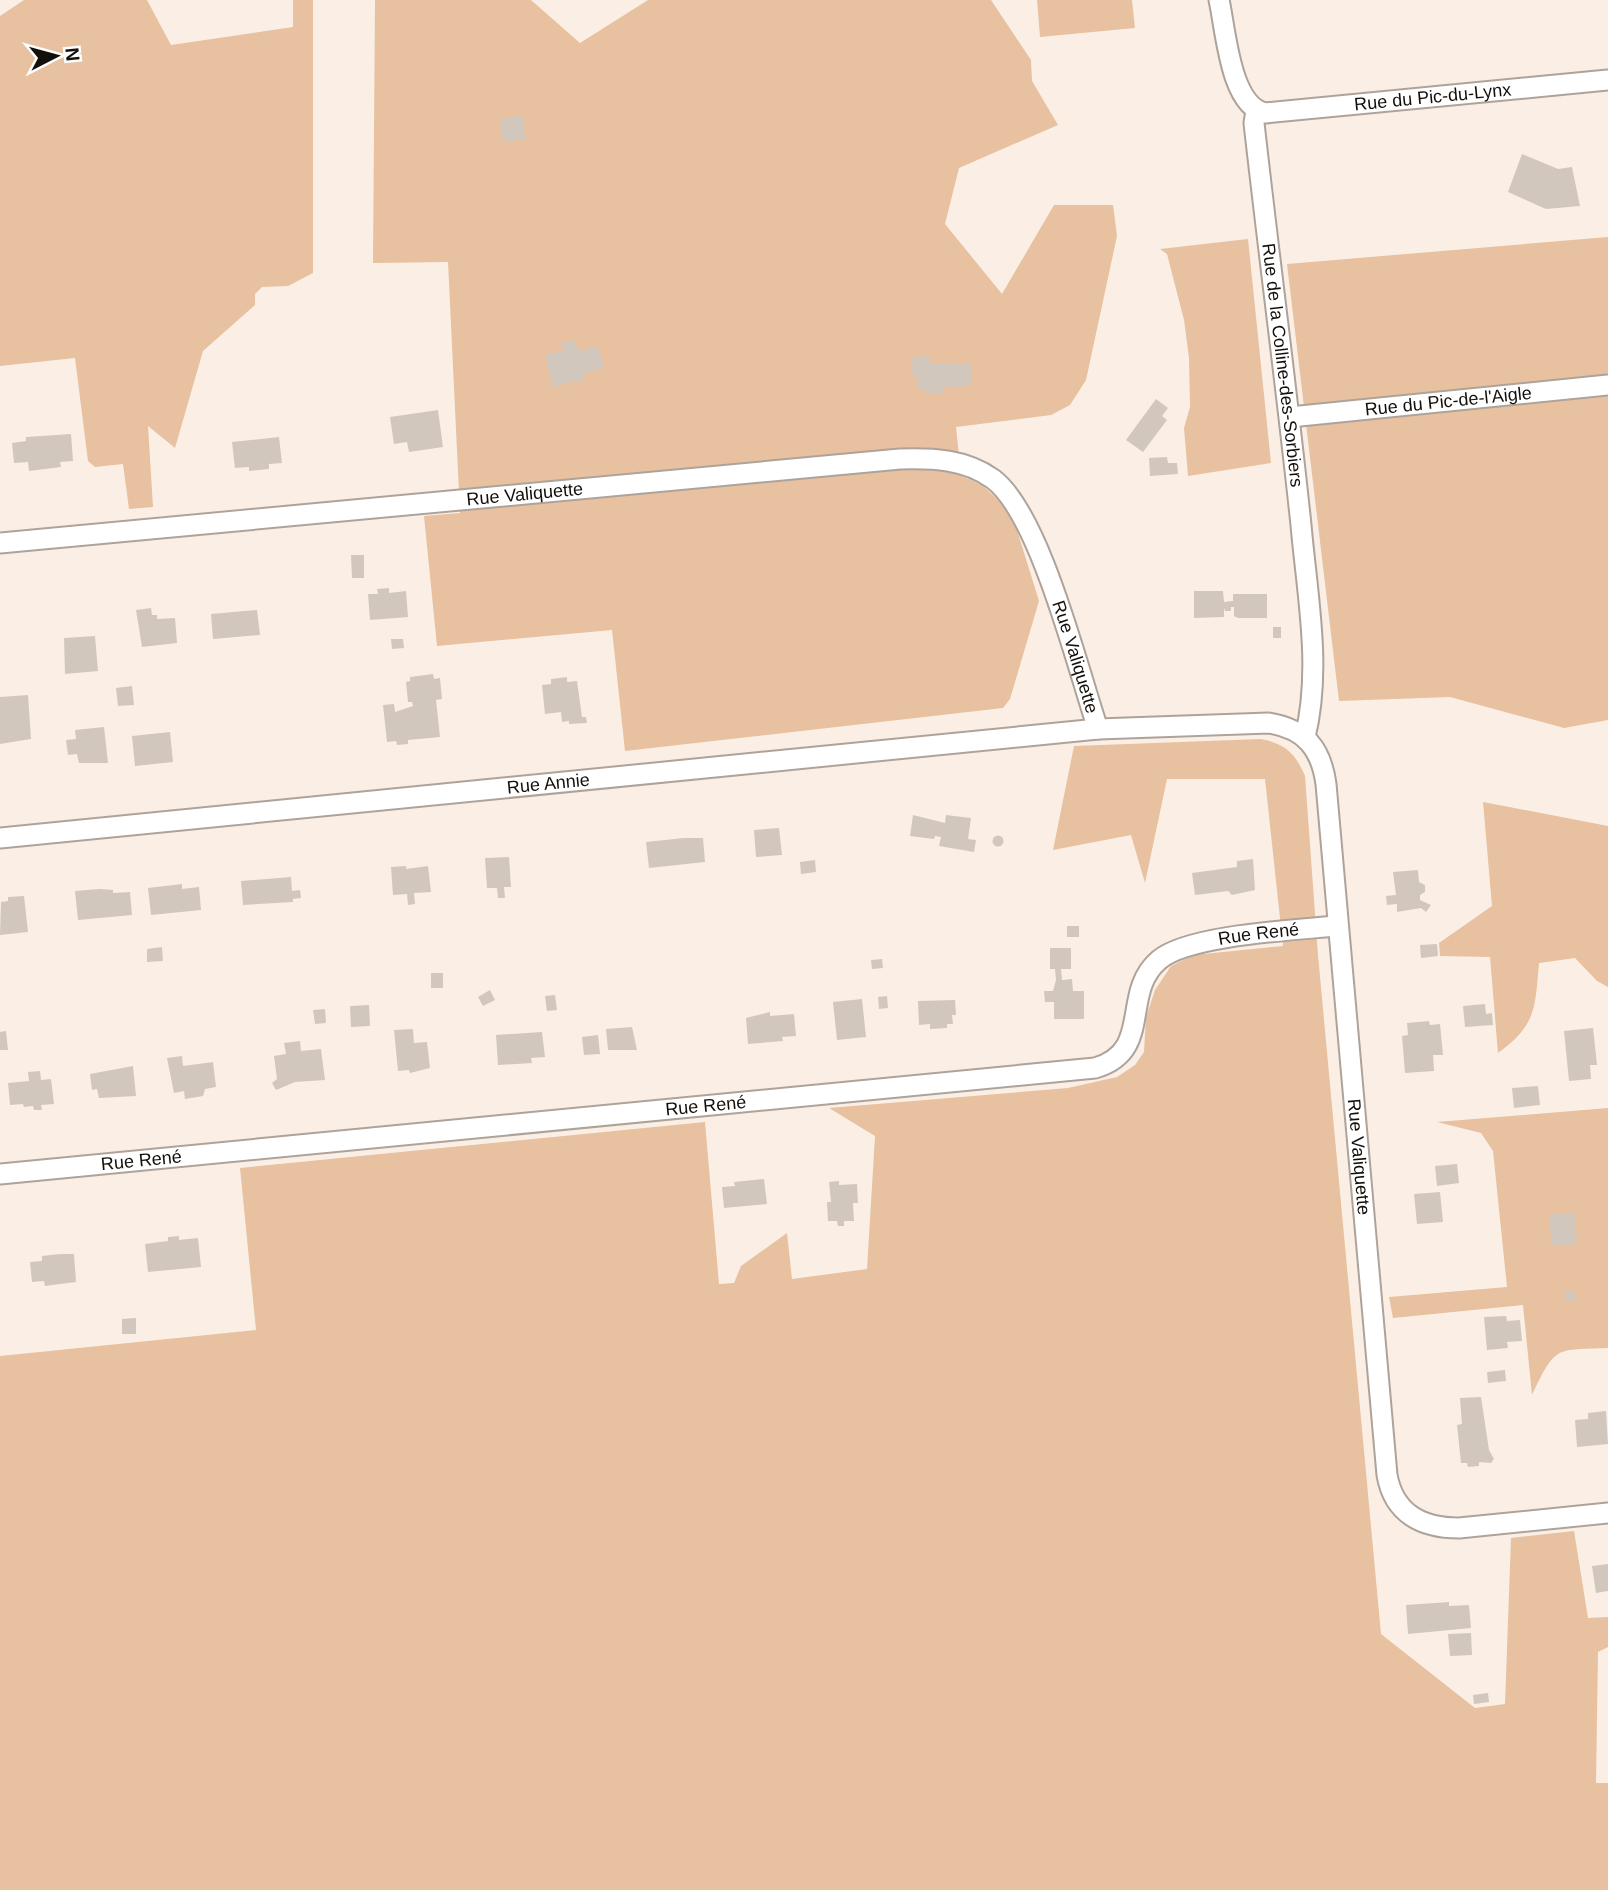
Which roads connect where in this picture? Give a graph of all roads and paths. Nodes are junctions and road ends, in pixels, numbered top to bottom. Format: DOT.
graph roads {
  1 [pos="1219,0"];
  2 [pos="1608,80"];
  3 [pos="1256,111"];
  4 [pos="1608,385"];
  5 [pos="1290,417"];
  6 [pos="0,542"];
  7 [pos="1098,729"];
  8 [pos="1306,737"];
  9 [pos="0,838"];
  10 [pos="1336,926"];
  11 [pos="0,1174"];
  12 [pos="1608,1513"];
  1 -- 3 [label="street"];
  2 -- 3 [label="street, Rue du Pic-du-Lynx"];
  3 -- 5 [label="street, Rue de la Colline-des-Sorbiers"];
  4 -- 5 [label="street, Rue du Pic-de-l'Aigle"];
  5 -- 8 [label="street, Rue de la Colline-des-Sorbiers"];
  6 -- 7 [label="street, Rue Valiquette"];
  7 -- 8 [label="street, Rue Valiquette"];
  7 -- 9 [label="street, Rue Annie"];
  8 -- 10 [label="street, Rue Valiquette"];
  10 -- 11 [label="street, Rue René"];
  10 -- 12 [label="street, Rue Valiquette"];
}
